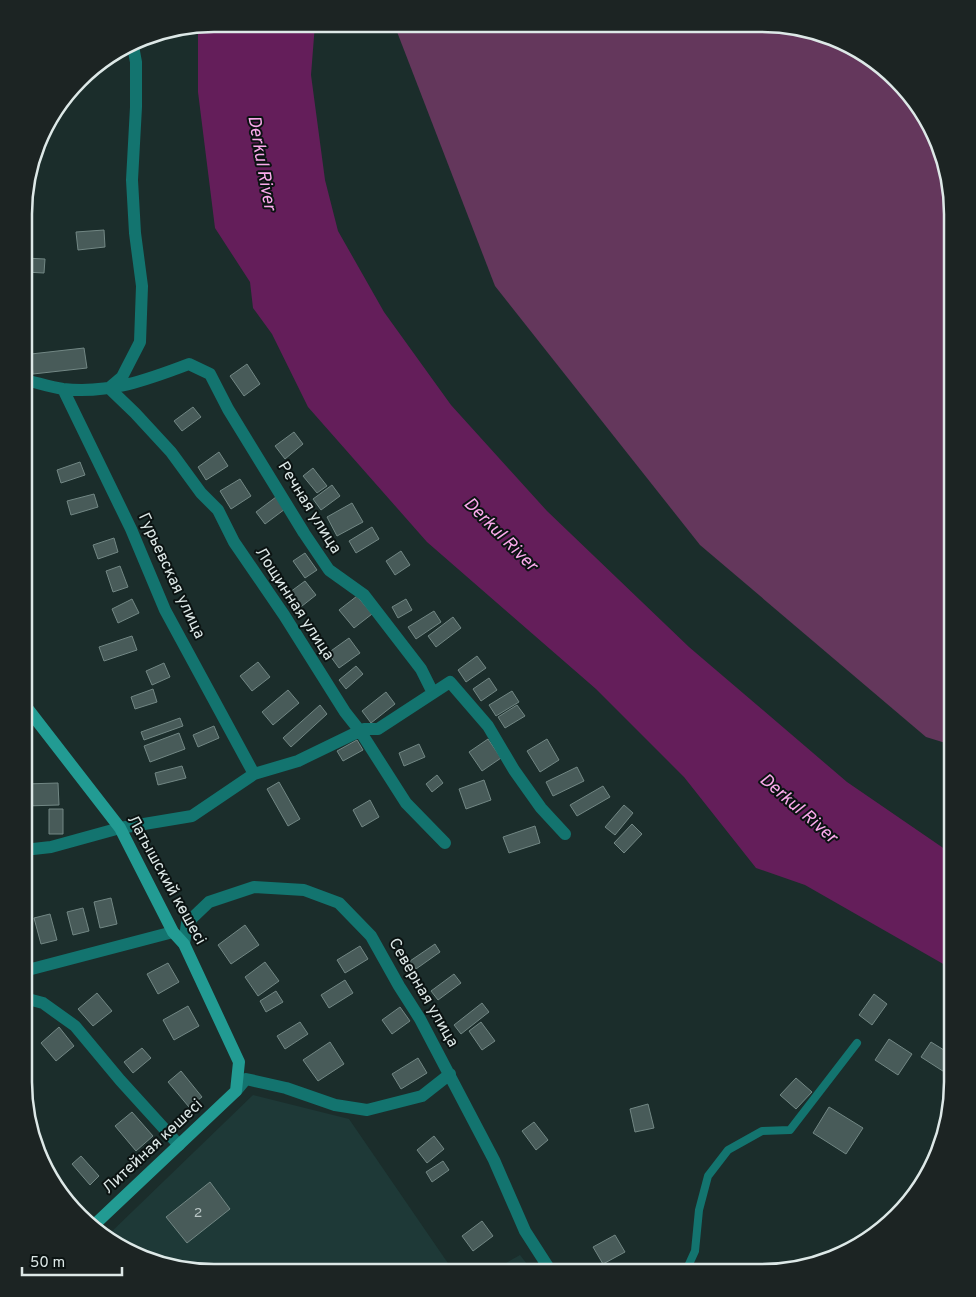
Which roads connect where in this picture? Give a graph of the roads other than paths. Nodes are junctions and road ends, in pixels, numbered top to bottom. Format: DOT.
graph roads {
  1 [pos="134,51"];
  2 [pos="32,382"];
  3 [pos="109,388"];
  4 [pos="63,389"];
  5 [pos="433,693"];
  6 [pos="32,718"];
  7 [pos="360,732"];
  8 [pos="254,774"];
  9 [pos="120,828"];
  10 [pos="565,834"];
  11 [pos="445,843"];
  12 [pos="32,849"];
  13 [pos="173,932"];
  14 [pos="184,944"];
  15 [pos="32,969"];
  16 [pos="32,1000"];
  17 [pos="857,1043"];
  18 [pos="450,1074"];
  19 [pos="236,1091"];
  20 [pos="179,1145"];
  21 [pos="97,1221"];
  22 [pos="546,1264"];
  23 [pos="690,1264"];
  1 -- 3 [label="street"];
  2 -- 4 [label="street"];
  3 -- 4 [label="street"];
  3 -- 5 [label="street, Речная улица"];
  3 -- 7 [label="street, Лощинная улица"];
  4 -- 8 [label="street, Гурьевская улица"];
  5 -- 7 [label="street"];
  5 -- 10 [label="street"];
  6 -- 9 [label="street, Латышский көшесі"];
  7 -- 8 [label="street"];
  7 -- 11 [label="street, Лощинная улица"];
  8 -- 9 [label="street"];
  9 -- 12 [label="street"];
  9 -- 13 [label="street, Латышский көшесі"];
  13 -- 14 [label="street, Латышский көшесі"];
  13 -- 15 [label="street"];
  14 -- 18 [label="street, Северная улица"];
  14 -- 19 [label="street, Латышский көшесі"];
  16 -- 20 [label="street"];
  17 -- 23 [label="lane"];
  18 -- 19 [label="street"];
  18 -- 22 [label="street, Северная улица"];
  19 -- 20 [label="street, Литейная көшесі"];
  20 -- 21 [label="street, Литейная көшесі"];
}
